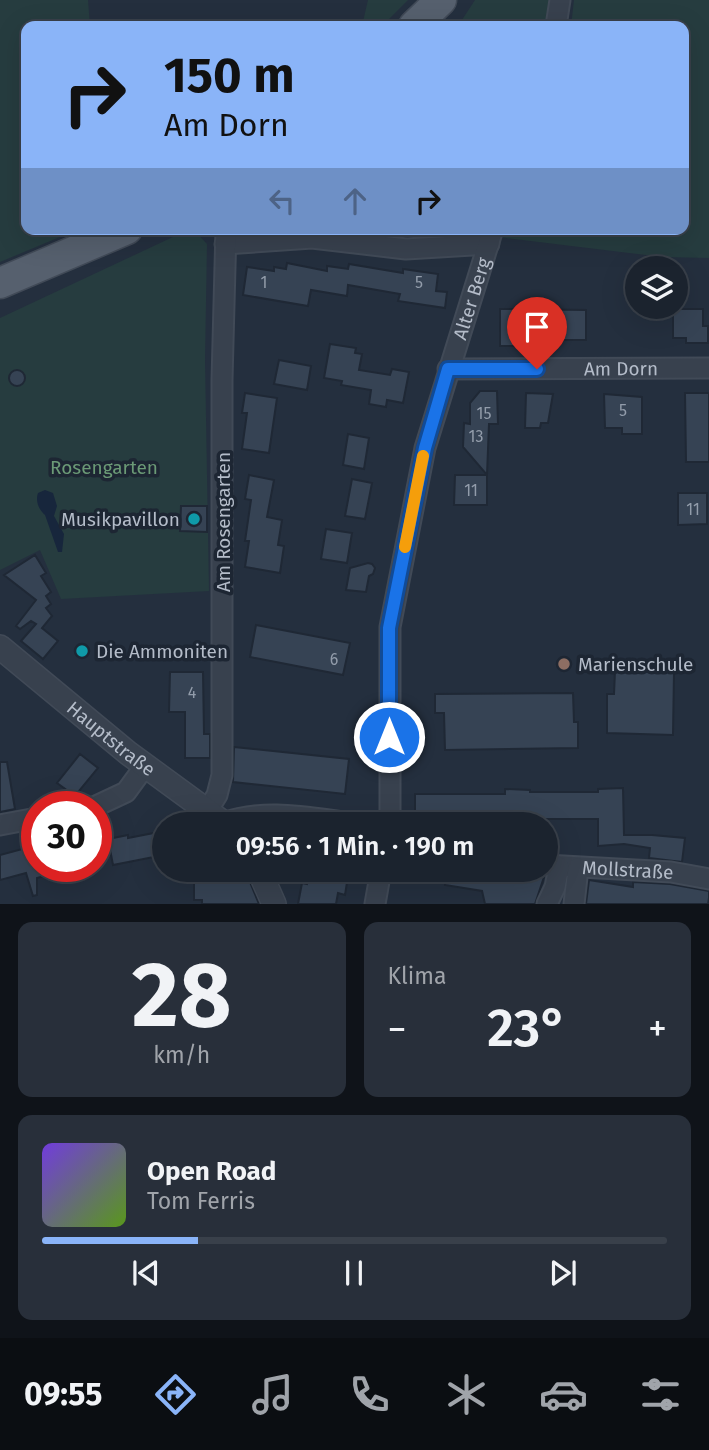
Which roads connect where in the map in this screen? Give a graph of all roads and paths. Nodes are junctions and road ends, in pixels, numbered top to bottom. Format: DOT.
graph roads {
  1 [pos="441,0"];
  2 [pos="560,0"];
  3 [pos="419,21"];
  4 [pos="557,21"];
  5 [pos="113,235"];
  6 [pos="225,237"];
  7 [pos="491,237"];
  8 [pos="0,283"];
  9 [pos="709,368"];
  10 [pos="448,369"];
  11 [pos="0,647"];
  12 [pos="145,765"];
  13 [pos="112,799"];
  14 [pos="209,812"];
  15 [pos="218,812"];
  16 [pos="390,812"];
  17 [pos="21,821"];
  18 [pos="0,825"];
  19 [pos="561,867"];
  20 [pos="709,879"];
  21 [pos="264,882"];
  22 [pos="379,882"];
  23 [pos="274,904"];
  24 [pos="374,904"];
  25 [pos="547,904"];
  26 [pos="573,904"];
  1 -- 3 [label="main road"];
  2 -- 4 [label="street"];
  5 -- 8 [label="main road"];
  6 -- 7 [label="street"];
  6 -- 15 [label="street, Am Rosengarten"];
  7 -- 10 [label="street, Alter Berg"];
  9 -- 10 [label="street, Am Dorn"];
  10 -- 16 [label="street, Alter Berg"];
  11 -- 12 [label="street, Hauptstraße"];
  12 -- 13 [label="street"];
  12 -- 14 [label="street, Hauptstraße"];
  17 -- 18 [label="street"];
  19 -- 20 [label="street, Mollstraße"];
  19 -- 25 [label="street"];
  19 -- 26 [label="street"];
  21 -- 23 [label="street"];
  22 -- 24 [label="street"];
}
